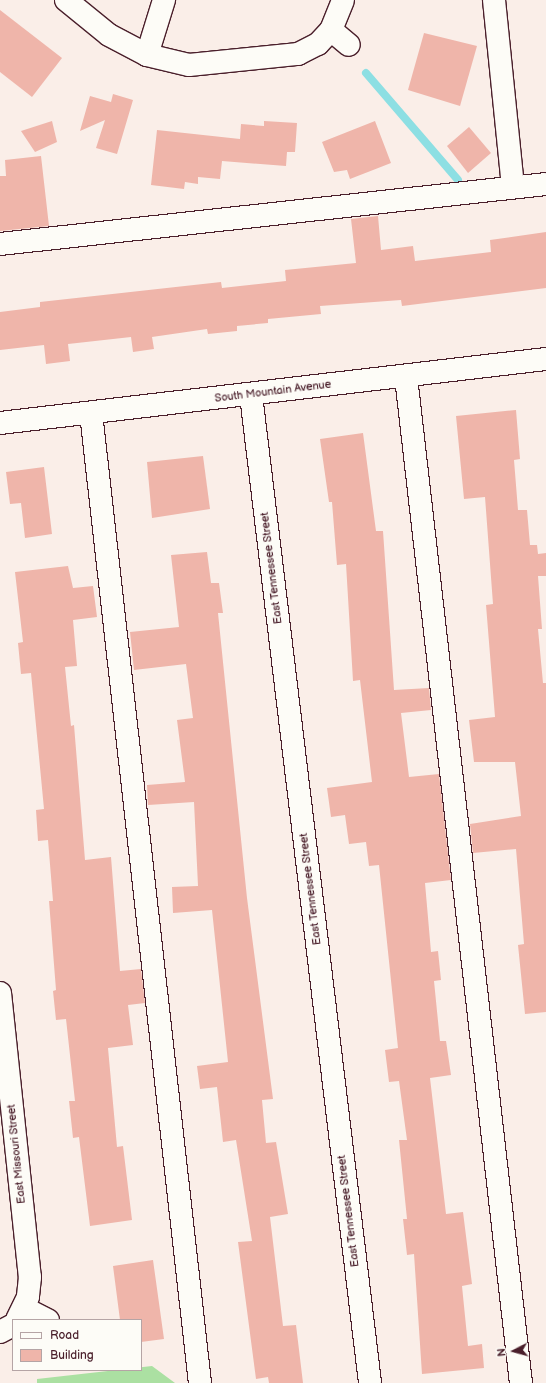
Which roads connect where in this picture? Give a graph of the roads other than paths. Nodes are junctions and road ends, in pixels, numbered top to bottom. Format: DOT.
graph roads {
  1 [pos="66,0"];
  2 [pos="164,0"];
  3 [pos="343,0"];
  4 [pos="494,0"];
  5 [pos="331,30"];
  6 [pos="349,45"];
  7 [pos="147,55"];
  8 [pos="546,184"];
  9 [pos="513,188"];
  10 [pos="0,244"];
  11 [pos="546,359"];
  12 [pos="406,376"];
  13 [pos="251,395"];
  14 [pos="91,413"];
  15 [pos="0,423"];
  16 [pos="0,993"];
  17 [pos="19,1317"];
  18 [pos="38,1319"];
  19 [pos="12,1323"];
  20 [pos="0,1332"];
  21 [pos="200,1383"];
  22 [pos="370,1383"];
  23 [pos="521,1383"];
  1 -- 7 [label="street"];
  2 -- 7 [label="street"];
  3 -- 5 [label="street"];
  4 -- 9 [label="street"];
  5 -- 6 [label="street"];
  5 -- 7 [label="street"];
  8 -- 9 [label="street"];
  9 -- 10 [label="street"];
  11 -- 12 [label="street, South Mountain Avenue"];
  12 -- 13 [label="street, South Mountain Avenue"];
  12 -- 23 [label="street"];
  13 -- 14 [label="street, South Mountain Avenue"];
  13 -- 22 [label="street, East Tennessee Street"];
  14 -- 15 [label="street, South Mountain Avenue"];
  14 -- 21 [label="street"];
  16 -- 17 [label="street, East Missouri Street"];
  17 -- 18 [label="street"];
  19 -- 20 [label="street"];
}
